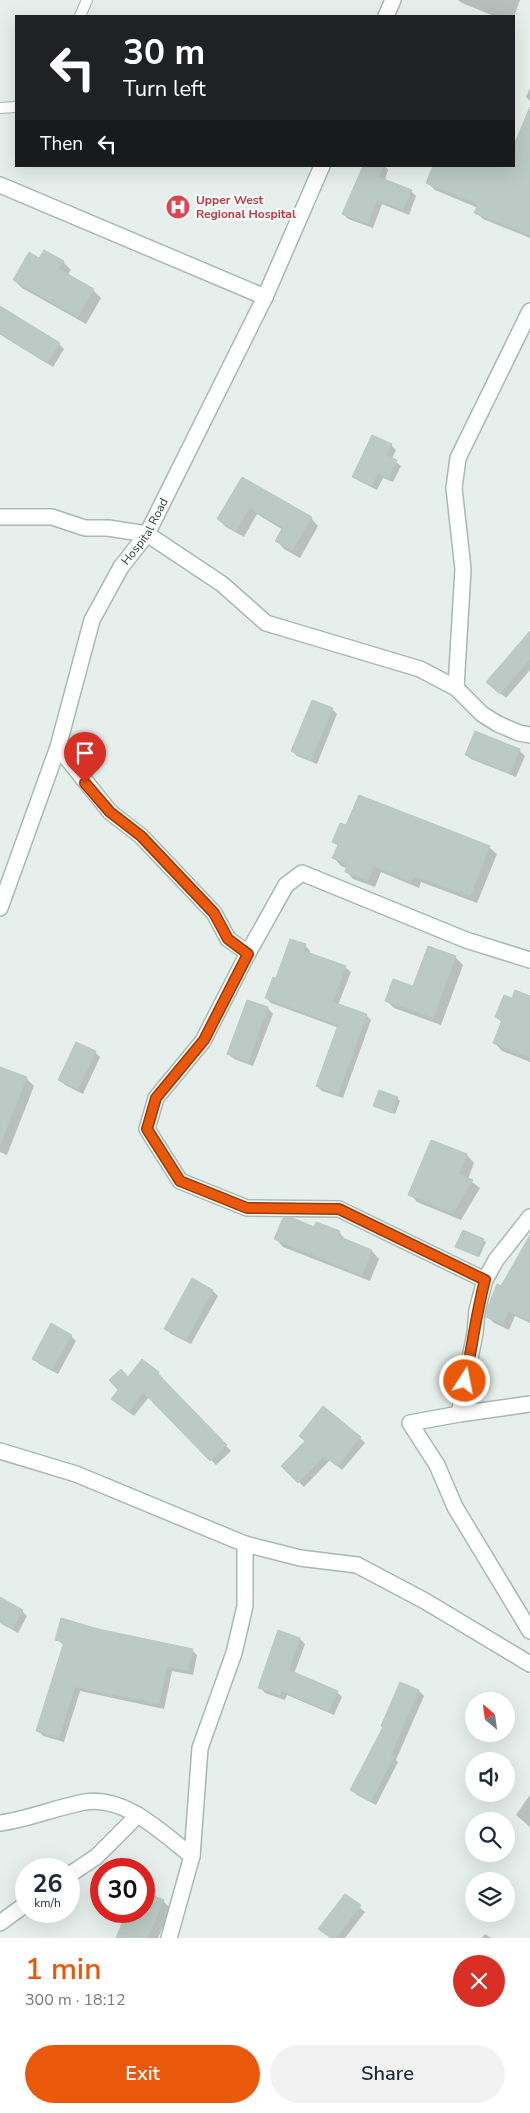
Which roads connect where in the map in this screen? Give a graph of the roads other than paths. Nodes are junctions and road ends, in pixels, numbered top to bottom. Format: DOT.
graph roads {
  1 [pos="87,0"];
  2 [pos="394,0"];
  3 [pos="80,15"];
  4 [pos="386,15"];
  5 [pos="15,107"];
  6 [pos="0,108"];
  7 [pos="322,167"];
  8 [pos="0,185"];
  9 [pos="265,297"];
  10 [pos="530,311"];
  11 [pos="0,517"];
  12 [pos="147,534"];
  13 [pos="456,688"];
  14 [pos="530,735"];
  15 [pos="58,746"];
  16 [pos="0,908"];
  17 [pos="248,954"];
  18 [pos="530,960"];
  19 [pos="530,1216"];
  20 [pos="485,1280"];
  21 [pos="530,1404"];
  22 [pos="459,1414"];
  23 [pos="0,1451"];
  24 [pos="245,1544"];
  25 [pos="530,1631"];
  26 [pos="530,1664"];
  27 [pos="138,1815"];
  28 [pos="0,1823"];
  29 [pos="192,1856"];
  30 [pos="80,1868"];
  31 [pos="15,1912"];
  32 [pos="0,1923"];
  33 [pos="169,1938"];
  1 -- 3 [label="lane"];
  2 -- 4 [label="street"];
  5 -- 6 [label="lane"];
  7 -- 9 [label="street, Hospital Road"];
  8 -- 9 [label="street"];
  9 -- 12 [label="street, Hospital Road"];
  10 -- 13 [label="street"];
  11 -- 12 [label="street"];
  12 -- 13 [label="street"];
  12 -- 15 [label="street, Hospital Road"];
  13 -- 14 [label="street"];
  15 -- 16 [label="street, Hospital Road"];
  15 -- 17 [label="street"];
  17 -- 18 [label="street"];
  17 -- 20 [label="street"];
  19 -- 20 [label="street"];
  20 -- 22 [label="street"];
  21 -- 22 [label="street"];
  22 -- 25 [label="street"];
  23 -- 24 [label="street"];
  24 -- 26 [label="street"];
  24 -- 29 [label="street"];
  27 -- 28 [label="street"];
  27 -- 29 [label="street"];
  27 -- 30 [label="street"];
  29 -- 33 [label="street"];
  31 -- 32 [label="street"];
}
